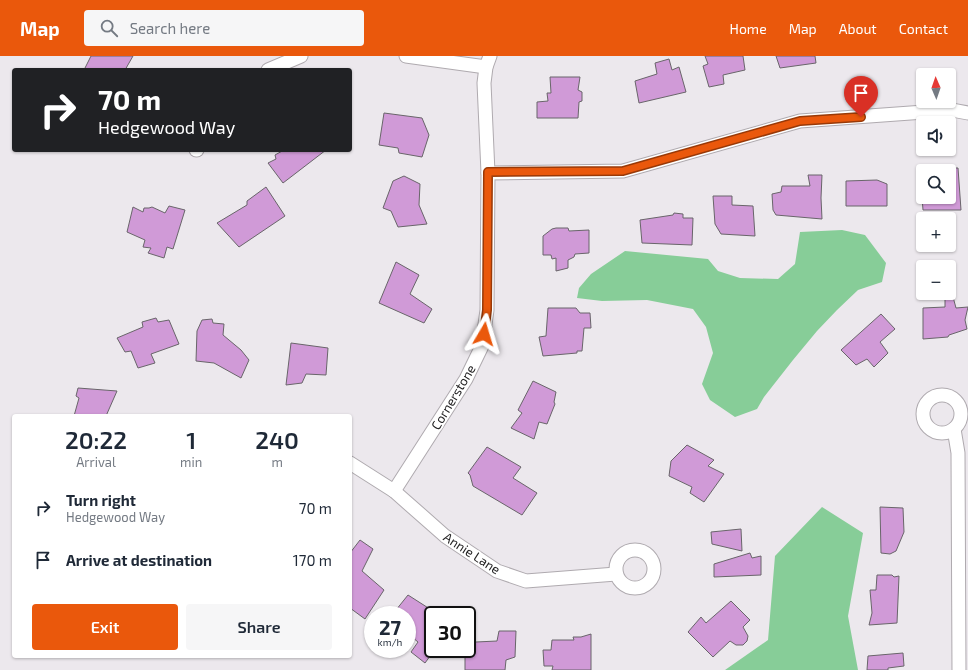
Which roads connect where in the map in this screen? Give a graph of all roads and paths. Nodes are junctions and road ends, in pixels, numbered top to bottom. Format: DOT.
graph roads {
  1 [pos="301,56"];
  2 [pos="406,56"];
  3 [pos="488,62"];
  4 [pos="273,68"];
  5 [pos="968,113"];
  6 [pos="488,172"];
  7 [pos="954,429"];
  8 [pos="352,464"];
  9 [pos="394,492"];
  10 [pos="616,574"];
  11 [pos="959,670"];
  1 -- 4 [label="street"];
  2 -- 3 [label="street"];
  3 -- 6 [label="street, Cornerstone"];
  5 -- 6 [label="street"];
  6 -- 9 [label="street, Cornerstone"];
  7 -- 11 [label="street"];
  8 -- 9 [label="street, Annie Lane"];
  9 -- 10 [label="street, Annie Lane"];
}
